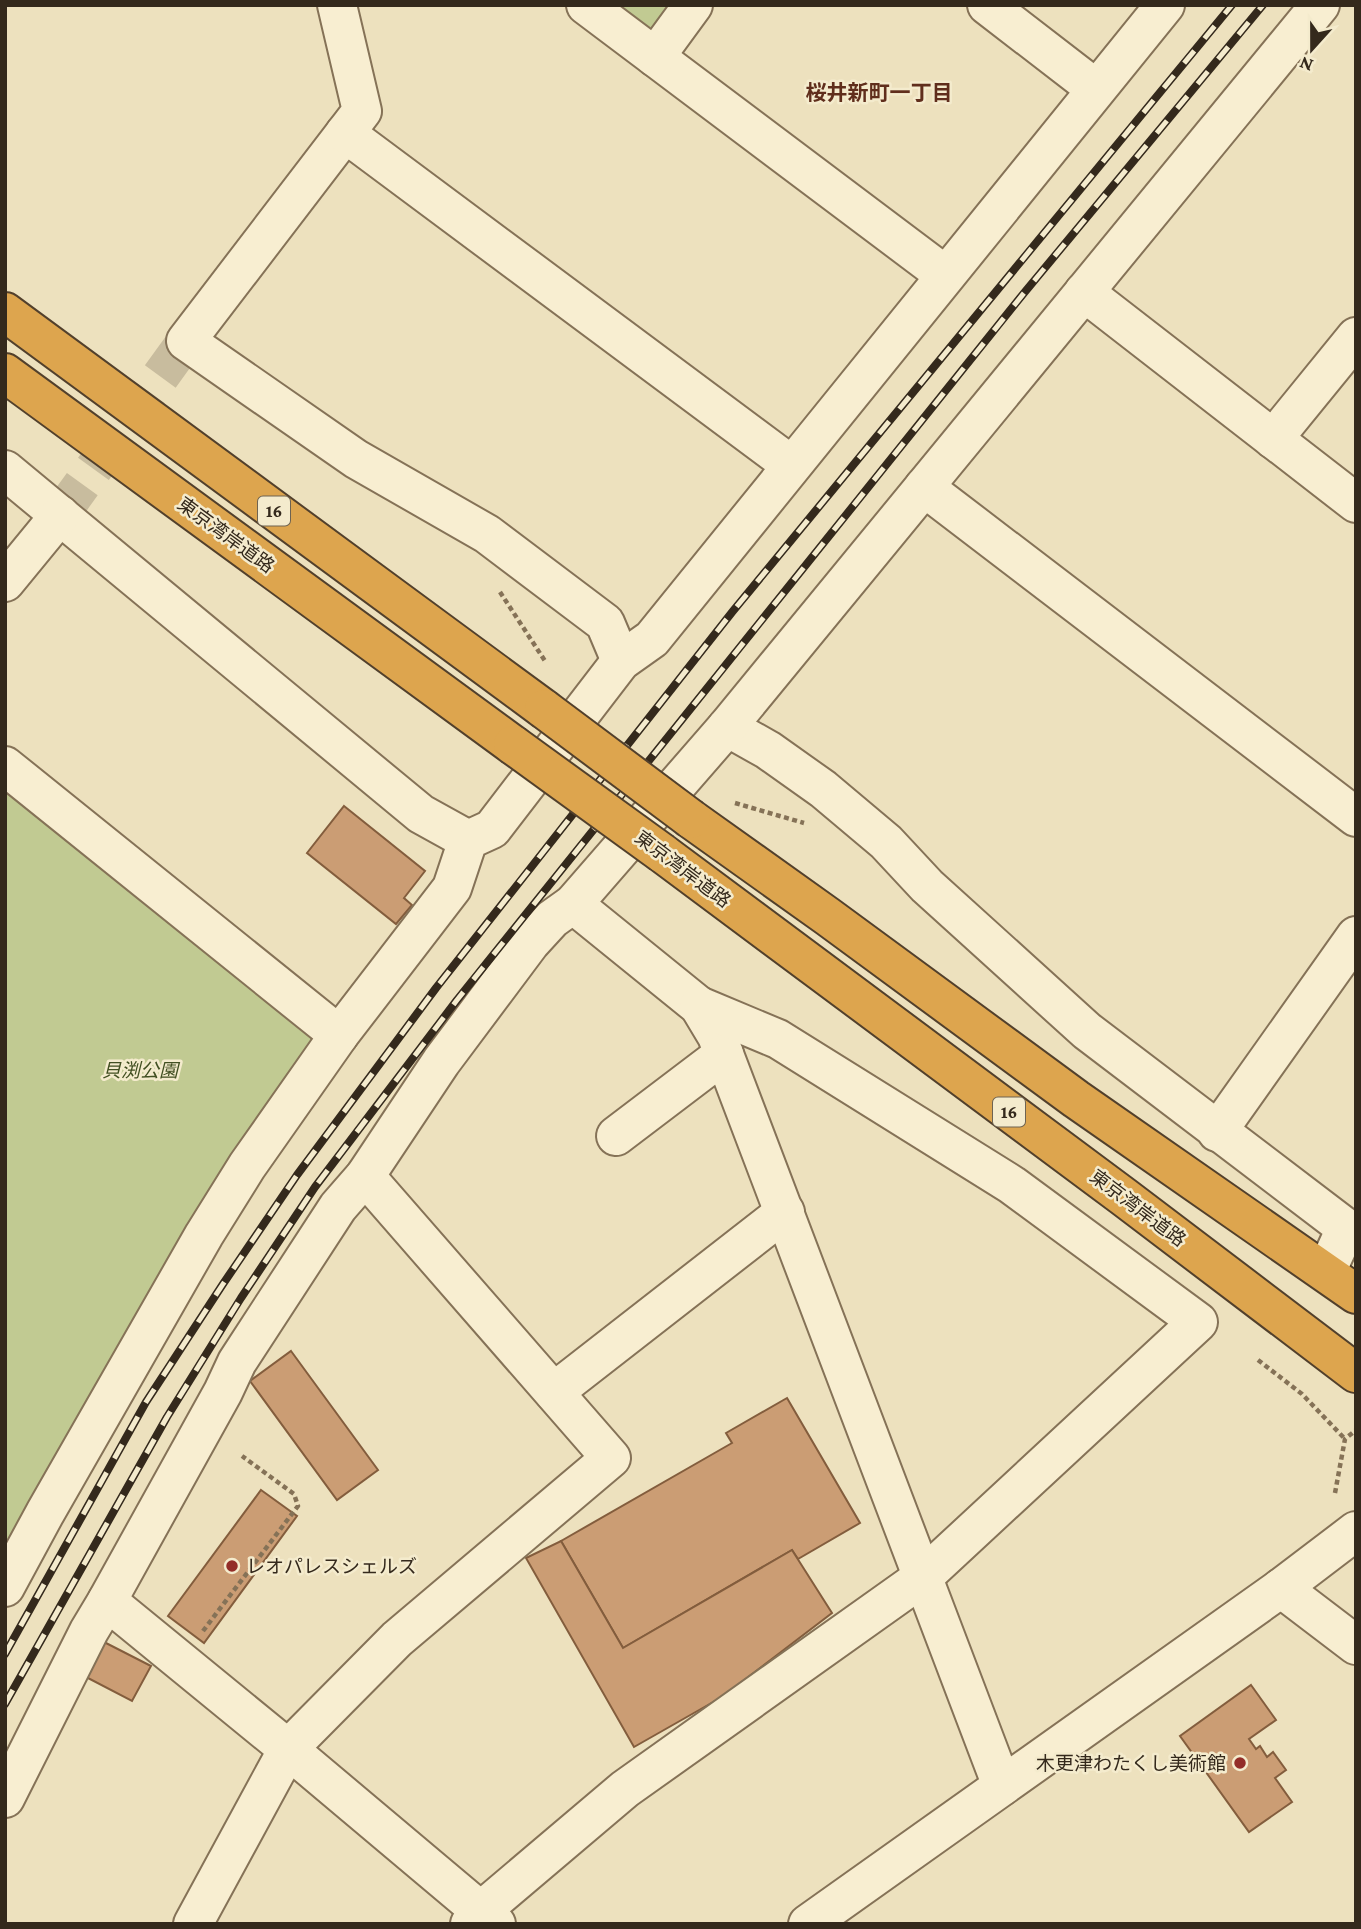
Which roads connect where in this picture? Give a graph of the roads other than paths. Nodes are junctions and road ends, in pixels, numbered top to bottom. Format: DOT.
graph roads {
  1 [pos="337,5"];
  2 [pos="586,5"];
  3 [pos="693,5"];
  4 [pos="987,5"];
  5 [pos="1165,5"];
  6 [pos="1320,5"];
  7 [pos="655,57"];
  8 [pos="1096,89"];
  9 [pos="345,133"];
  10 [pos="945,275"];
  11 [pos="1084,292"];
  12 [pos="5,312"];
  13 [pos="1356,337"];
  14 [pos="5,373"];
  15 [pos="1273,439"];
  16 [pos="791,465"];
  17 [pos="5,470"];
  18 [pos="924,487"];
  19 [pos="1356,503"];
  20 [pos="60,515"];
  21 [pos="5,582"];
  22 [pos="621,661"];
  23 [pos="727,727"];
  24 [pos="5,766"];
  25 [pos="1356,817"];
  26 [pos="468,840"];
  27 [pos="573,904"];
  28 [pos="1356,936"];
  29 [pos="699,1006"];
  30 [pos="339,1035"];
  31 [pos="724,1054"];
  32 [pos="1217,1132"];
  33 [pos="616,1136"];
  34 [pos="365,1176"];
  35 [pos="785,1212"];
  36 [pos="1326,1272"];
  37 [pos="1356,1294"];
  38 [pos="1356,1373"];
  39 [pos="554,1392"];
  40 [pos="1356,1531"];
  41 [pos="923,1577"];
  42 [pos="5,1587"];
  43 [pos="1281,1588"];
  44 [pos="107,1601"];
  45 [pos="1356,1645"];
  46 [pos="288,1749"];
  47 [pos="1002,1786"];
  48 [pos="5,1798"];
  49 [pos="482,1920"];
  50 [pos="193,1924"];
  51 [pos="808,1924"];
  1 -- 9 [label="street"];
  2 -- 7 [label="street"];
  3 -- 7 [label="street"];
  4 -- 8 [label="street"];
  5 -- 8 [label="street"];
  6 -- 11 [label="street"];
  7 -- 10 [label="street"];
  8 -- 10 [label="street"];
  9 -- 16 [label="street"];
  9 -- 22 [label="street"];
  10 -- 16 [label="street"];
  11 -- 15 [label="street"];
  11 -- 18 [label="street"];
  12 -- 36 [label="highway, 16, bridge"];
  13 -- 15 [label="street"];
  14 -- 38 [label="highway, 東京湾岸道路 / 16, bridge"];
  15 -- 19 [label="street"];
  16 -- 22 [label="street"];
  17 -- 20 [label="street"];
  18 -- 23 [label="street"];
  18 -- 25 [label="street"];
  20 -- 21 [label="street"];
  20 -- 26 [label="street"];
  22 -- 26 [label="street"];
  23 -- 27 [label="street"];
  23 -- 32 [label="street"];
  24 -- 30 [label="street"];
  26 -- 30 [label="street"];
  27 -- 29 [label="street"];
  27 -- 34 [label="street"];
  28 -- 32 [label="street"];
  29 -- 31 [label="street"];
  29 -- 41 [label="street"];
  30 -- 42 [label="street"];
  31 -- 33 [label="street"];
  31 -- 35 [label="street"];
  32 -- 36 [label="street"];
  34 -- 39 [label="street"];
  34 -- 44 [label="street"];
  35 -- 39 [label="street"];
  35 -- 41 [label="street"];
  36 -- 37 [label="highway, 16"];
  39 -- 46 [label="street"];
  40 -- 43 [label="street"];
  41 -- 47 [label="street"];
  41 -- 49 [label="street"];
  43 -- 45 [label="street"];
  43 -- 47 [label="street"];
  44 -- 46 [label="street"];
  44 -- 48 [label="street"];
  46 -- 49 [label="street"];
  46 -- 50 [label="street"];
  47 -- 51 [label="street"];
}
